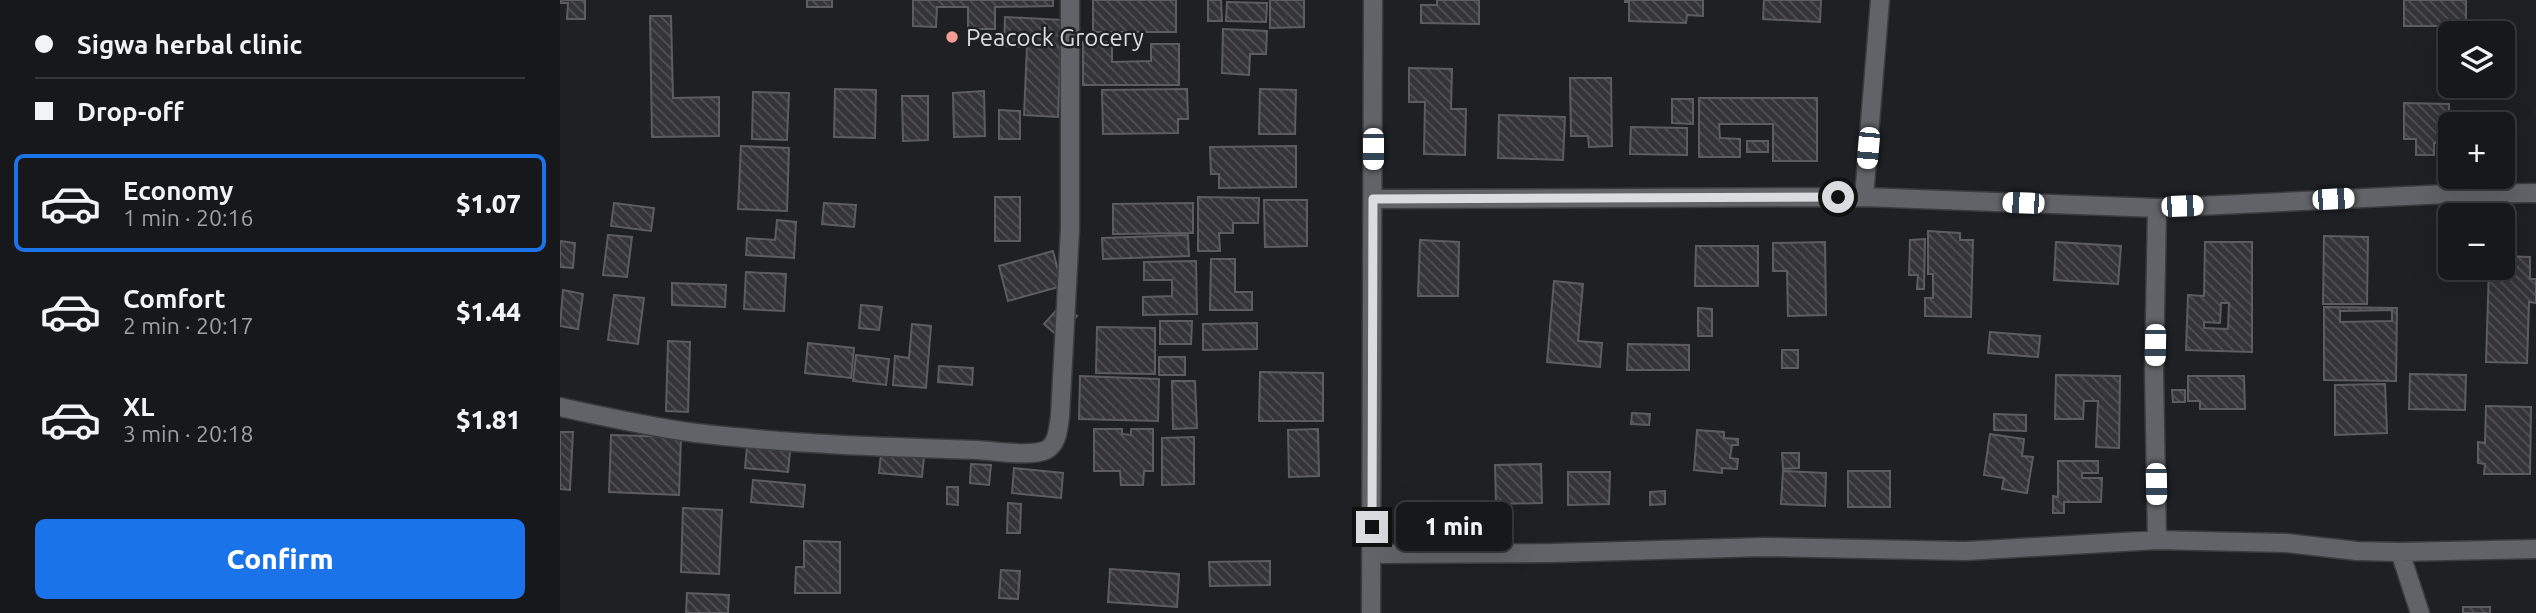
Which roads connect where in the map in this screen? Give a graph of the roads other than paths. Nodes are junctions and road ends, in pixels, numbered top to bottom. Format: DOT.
graph roads {
  1 [pos="1070,0"];
  2 [pos="1373,0"];
  3 [pos="1880,0"];
  4 [pos="2536,193"];
  5 [pos="1864,197"];
  6 [pos="1373,199"];
  7 [pos="2157,208"];
  8 [pos="560,407"];
  9 [pos="2157,540"];
  10 [pos="2536,549"];
  11 [pos="2400,552"];
  12 [pos="1372,554"];
  13 [pos="1371,613"];
  14 [pos="2420,613"];
  1 -- 8 [label="street"];
  2 -- 6 [label="street"];
  3 -- 5 [label="street"];
  4 -- 7 [label="street"];
  5 -- 6 [label="street"];
  5 -- 7 [label="street"];
  6 -- 12 [label="street"];
  7 -- 9 [label="street"];
  9 -- 11 [label="street"];
  9 -- 12 [label="street"];
  10 -- 11 [label="street"];
  11 -- 14 [label="street"];
  12 -- 13 [label="street"];
}
